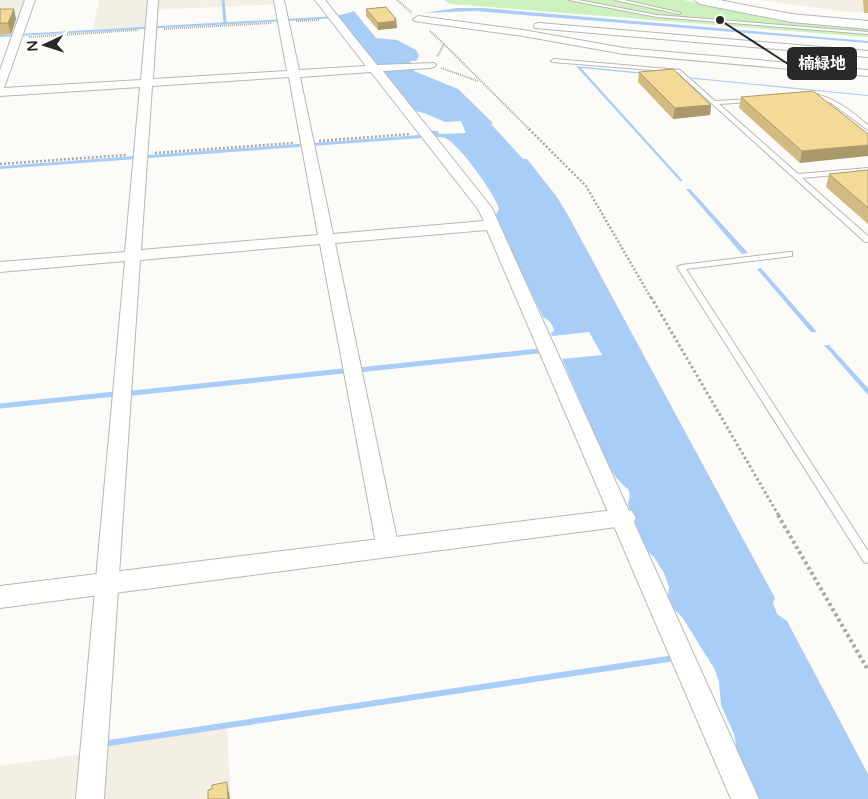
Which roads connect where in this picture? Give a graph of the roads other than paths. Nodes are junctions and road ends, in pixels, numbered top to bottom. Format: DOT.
graph roads {
  1 [pos="30,0"];
  2 [pos="153,0"];
  3 [pos="279,0"];
  4 [pos="320,0"];
  5 [pos="571,0"];
  6 [pos="617,0"];
  7 [pos="700,0"];
  8 [pos="724,0"];
  9 [pos="743,0"];
  10 [pos="868,16"];
  11 [pos="868,20"];
  12 [pos="741,22"];
  13 [pos="868,25"];
  14 [pos="151,28"];
  15 [pos="868,32"];
  16 [pos="868,54"];
  17 [pos="554,61"];
  18 [pos="426,65"];
  19 [pos="378,68"];
  20 [pos="868,73"];
  21 [pos="293,74"];
  22 [pos="146,83"];
  23 [pos="0,86"];
  24 [pos="0,92"];
  25 [pos="799,96"];
  26 [pos="761,99"];
  27 [pos="714,103"];
  28 [pos="868,128"];
  29 [pos="427,135"];
  30 [pos="868,170"];
  31 [pos="798,176"];
  32 [pos="492,225"];
  33 [pos="326,239"];
  34 [pos="868,240"];
  35 [pos="789,254"];
  36 [pos="134,255"];
  37 [pos="0,267"];
  38 [pos="622,518"];
  39 [pos="388,549"];
  40 [pos="868,559"];
  41 [pos="106,584"];
  42 [pos="0,597"];
  43 [pos="90,799"];
  44 [pos="745,799"];
  1 -- 23 [label="street"];
  2 -- 14 [label="street"];
  3 -- 21 [label="street"];
  4 -- 19 [label="street"];
  5 -- 12 [label="lane"];
  6 -- 12 [label="lane"];
  7 -- 13 [label="street"];
  8 -- 11 [label="street"];
  9 -- 10 [label="street"];
  12 -- 15 [label="lane"];
  14 -- 22 [label="street"];
  16 -- 20 [label="street"];
  17 -- 27 [label="lane"];
  18 -- 19 [label="street"];
  19 -- 21 [label="street"];
  19 -- 29 [label="street"];
  21 -- 22 [label="street"];
  21 -- 33 [label="street"];
  22 -- 24 [label="street"];
  22 -- 36 [label="street"];
  25 -- 28 [label="lane"];
  26 -- 27 [label="lane"];
  27 -- 31 [label="lane"];
  29 -- 32 [label="street"];
  30 -- 31 [label="lane"];
  31 -- 34 [label="lane"];
  32 -- 33 [label="street"];
  32 -- 38 [label="street"];
  33 -- 36 [label="street"];
  33 -- 39 [label="street"];
  35 -- 40 [label="lane"];
  36 -- 37 [label="street"];
  36 -- 41 [label="street"];
  38 -- 39 [label="street"];
  38 -- 44 [label="street"];
  39 -- 41 [label="street"];
  41 -- 42 [label="street"];
  41 -- 43 [label="street"];
}
